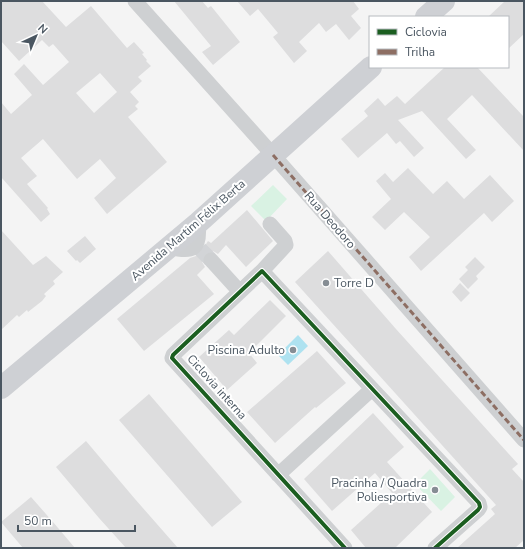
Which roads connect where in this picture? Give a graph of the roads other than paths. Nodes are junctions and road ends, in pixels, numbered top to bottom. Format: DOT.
graph roads {
  1 [pos="135,1"];
  2 [pos="444,1"];
  3 [pos="427,16"];
  4 [pos="370,68"];
  5 [pos="273,154"];
  6 [pos="198,223"];
  7 [pos="270,224"];
  8 [pos="170,247"];
  9 [pos="209,262"];
  10 [pos="262,271"];
  11 [pos="238,294"];
  12 [pos="1,388"];
  13 [pos="372,389"];
  14 [pos="524,440"];
  15 [pos="278,475"];
  16 [pos="345,548"];
  17 [pos="435,548"];
  1 -- 5 [label="street, Rua Deodoro"];
  2 -- 3 [label="street"];
  4 -- 5 [label="street, Avenida Martim Félix Berta"];
  5 -- 6 [label="street, Avenida Martim Félix Berta"];
  5 -- 14 [label="street, Rua Deodoro"];
  6 -- 8 [label="street, Avenida Martim Félix Berta"];
  6 -- 8 [label="street"];
  7 -- 10 [label="street"];
  8 -- 12 [label="street, Avenida Martim Félix Berta"];
  9 -- 11 [label="street"];
  10 -- 11 [label="street"];
  10 -- 13 [label="street"];
  11 -- 15 [label="street"];
  13 -- 15 [label="street"];
  13 -- 17 [label="street"];
  15 -- 16 [label="street"];
}
